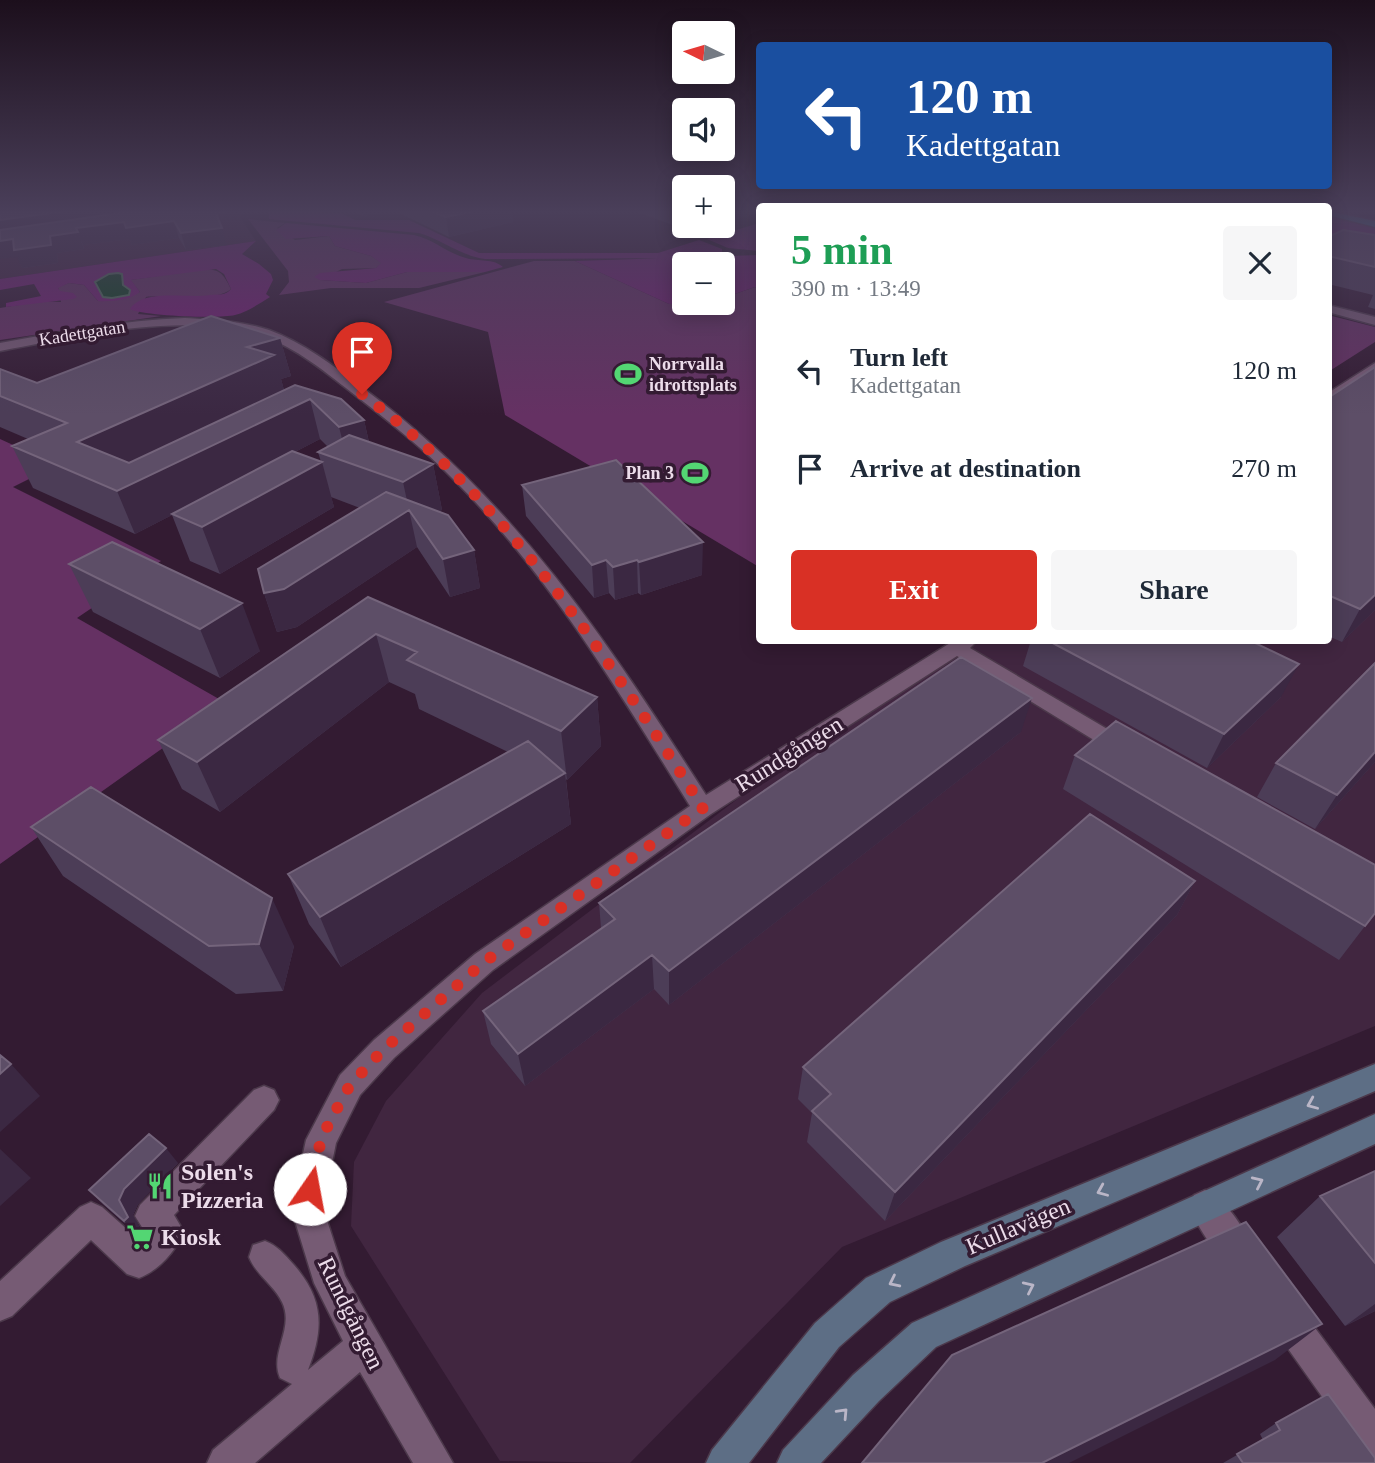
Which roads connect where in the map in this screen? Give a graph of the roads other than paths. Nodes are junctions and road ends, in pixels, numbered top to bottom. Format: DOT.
graph roads {
  1 [pos="1332,309"];
  2 [pos="1375,321"];
  3 [pos="0,346"];
  4 [pos="1375,367"];
  5 [pos="1332,396"];
  6 [pos="963,644"];
  7 [pos="1140,758"];
  8 [pos="703,808"];
  9 [pos="1375,1077"];
  10 [pos="264,1100"];
  11 [pos="1375,1129"];
  12 [pos="1205,1206"];
  13 [pos="265,1257"];
  14 [pos="0,1304"];
  15 [pos="364,1346"];
  16 [pos="292,1366"];
  17 [pos="1375,1440"];
  18 [pos="226,1463"];
  19 [pos="434,1463"];
  20 [pos="725,1463"];
  21 [pos="796,1463"];
  1 -- 2 [label="street"];
  3 -- 8 [label="street, Kadettgatan"];
  4 -- 5 [label="street"];
  6 -- 7 [label="street"];
  6 -- 8 [label="street, Rundgången"];
  8 -- 15 [label="street, Rundgången"];
  9 -- 20 [label="street, Kullavägen, one-way"];
  10 -- 14 [label="street"];
  12 -- 11 [label="street, one-way"];
  12 -- 17 [label="street"];
  21 -- 12 [label="street, one-way"];
  13 -- 16 [label="street"];
  15 -- 18 [label="street"];
  15 -- 19 [label="street, Rundgången"];
}
